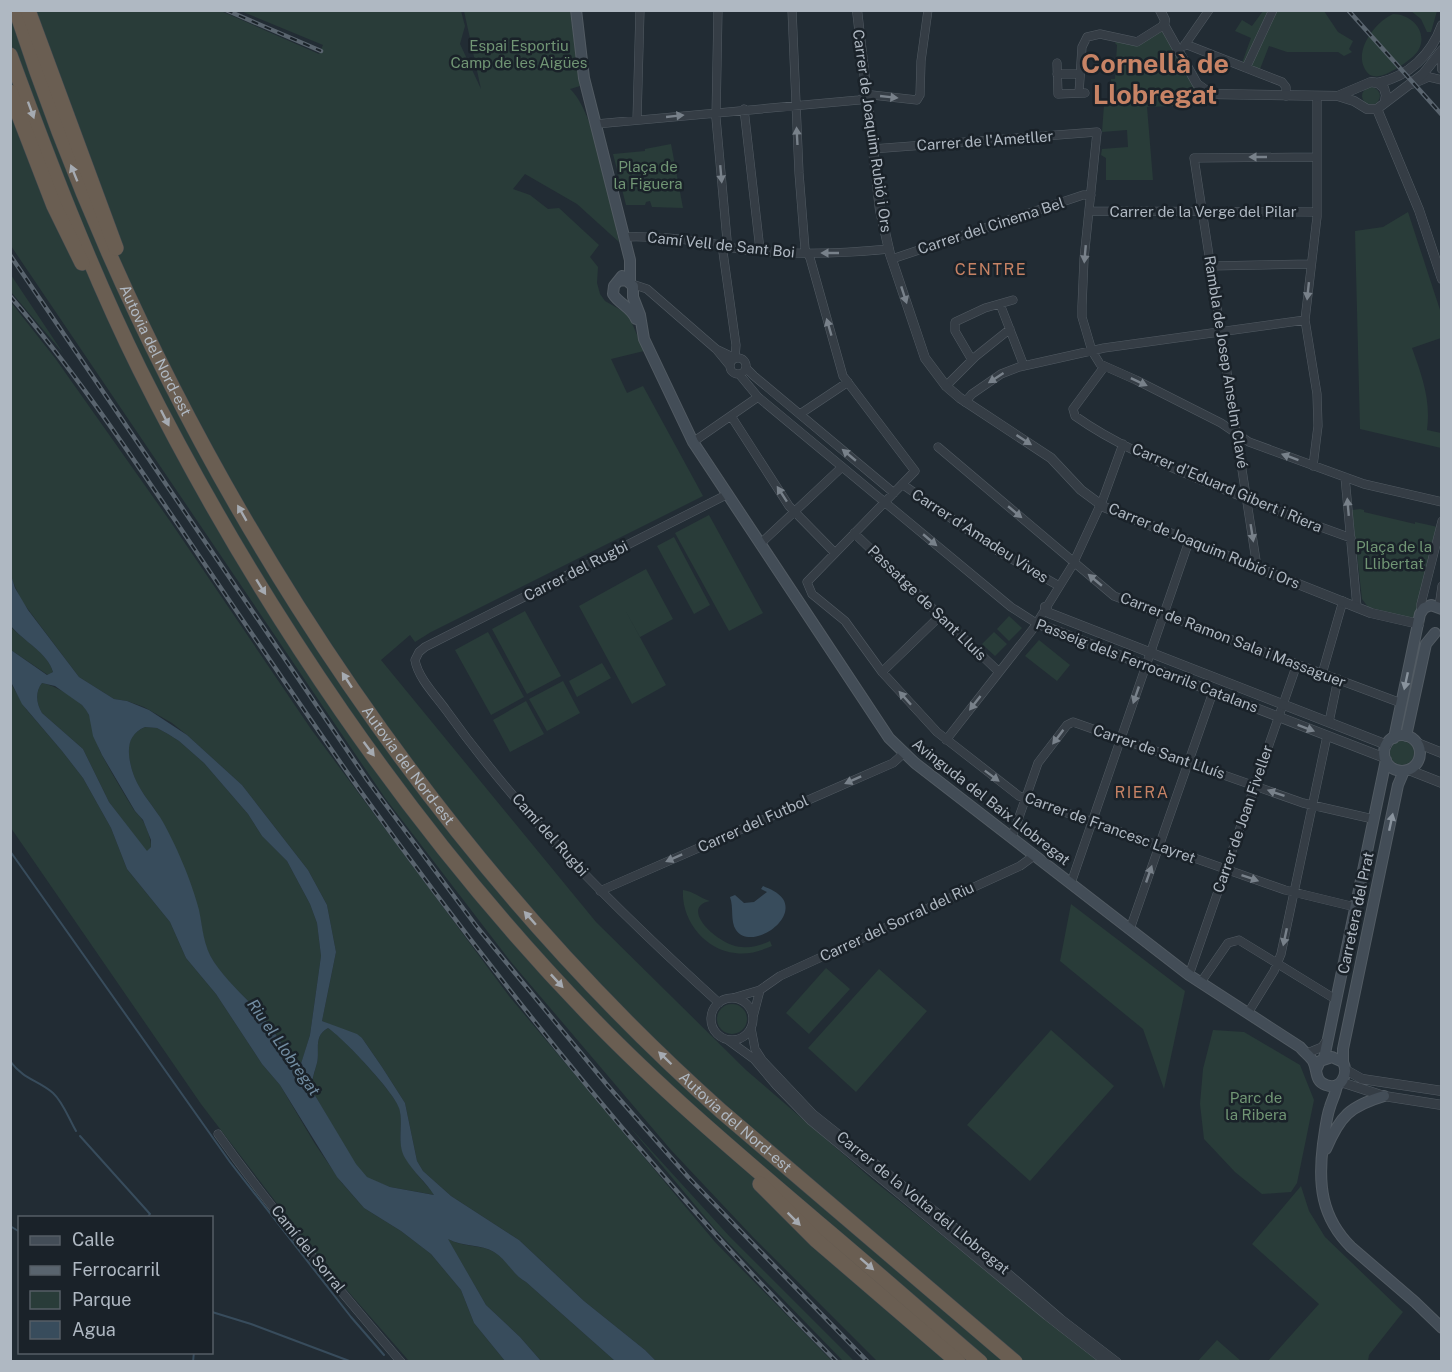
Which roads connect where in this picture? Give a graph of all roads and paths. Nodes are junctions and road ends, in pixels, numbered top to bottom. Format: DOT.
graph roads {
  1 [pos="16,10"];
  2 [pos="28,10"];
  3 [pos="33,10"];
  4 [pos="576,10"];
  5 [pos="640,10"];
  6 [pos="717,10"];
  7 [pos="792,10"];
  8 [pos="857,10"];
  9 [pos="928,10"];
  10 [pos="1153,10"];
  11 [pos="1160,10"];
  12 [pos="1209,10"];
  13 [pos="1273,10"];
  14 [pos="1164,25"];
  15 [pos="1442,25"];
  16 [pos="34,30"];
  17 [pos="1182,48"];
  18 [pos="1442,50"];
  19 [pos="10,55"];
  20 [pos="1442,60"];
  21 [pos="1057,63"];
  22 [pos="1246,68"];
  23 [pos="1442,69"];
  24 [pos="1057,74"];
  25 [pos="1080,74"];
  26 [pos="1442,80"];
  27 [pos="1378,83"];
  28 [pos="1360,86"];
  29 [pos="1409,86"];
  30 [pos="10,92"];
  31 [pos="1286,96"];
  32 [pos="1317,96"];
  33 [pos="1338,96"];
  34 [pos="866,97"];
  35 [pos="1385,102"];
  36 [pos="796,105"];
  37 [pos="1361,106"];
  38 [pos="744,109"];
  39 [pos="1377,109"];
  40 [pos="716,112"];
  41 [pos="637,120"];
  42 [pos="596,124"];
  43 [pos="872,149"];
  44 [pos="1317,157"];
  45 [pos="1090,195"];
  46 [pos="1089,211"];
  47 [pos="1317,212"];
  48 [pos="1203,213"];
  49 [pos="624,237"];
  50 [pos="725,246"];
  51 [pos="760,250"];
  52 [pos="807,253"];
  53 [pos="890,254"];
  54 [pos="630,260"];
  55 [pos="1311,264"];
  56 [pos="1211,266"];
  57 [pos="1442,279"];
  58 [pos="618,281"];
  59 [pos="632,290"];
  60 [pos="1013,300"];
  61 [pos="621,302"];
  62 [pos="1000,304"];
  63 [pos="1305,320"];
  64 [pos="641,325"];
  65 [pos="1010,329"];
  66 [pos="1221,333"];
  67 [pos="716,348"];
  68 [pos="1092,351"];
  69 [pos="159,357"];
  70 [pos="735,358"];
  71 [pos="972,360"];
  72 [pos="138,366"];
  73 [pos="730,366"];
  74 [pos="1024,366"];
  75 [pos="1104,367"];
  76 [pos="746,368"];
  77 [pos="739,374"];
  78 [pos="848,382"];
  79 [pos="946,386"];
  80 [pos="758,397"];
  81 [pos="965,402"];
  82 [pos="800,414"];
  83 [pos="731,416"];
  84 [pos="1237,434"];
  85 [pos="693,442"];
  86 [pos="1123,444"];
  87 [pos="938,447"];
  88 [pos="1313,466"];
  89 [pos="842,467"];
  90 [pos="1349,479"];
  91 [pos="902,484"];
  92 [pos="894,493"];
  93 [pos="728,494"];
  94 [pos="1247,499"];
  95 [pos="885,502"];
  96 [pos="1442,502"];
  97 [pos="1100,504"];
  98 [pos="794,511"];
  99 [pos="1442,521"];
  100 [pos="854,533"];
  101 [pos="1350,538"];
  102 [pos="1189,541"];
  103 [pos="760,543"];
  104 [pos="836,553"];
  105 [pos="1074,562"];
  106 [pos="1257,567"];
  107 [pos="1059,586"];
  108 [pos="1442,586"];
  109 [pos="1343,601"];
  110 [pos="1045,607"];
  111 [pos="1357,607"];
  112 [pos="1440,608"];
  113 [pos="1421,611"];
  114 [pos="1163,614"];
  115 [pos="940,616"];
  116 [pos="1036,623"];
  117 [pos="1419,624"];
  118 [pos="1438,631"];
  119 [pos="425,647"];
  120 [pos="1150,653"];
  121 [pos="1296,664"];
  122 [pos="1146,666"];
  123 [pos="882,672"];
  124 [pos="999,672"];
  125 [pos="1322,674"];
  126 [pos="1338,680"];
  127 [pos="1213,692"];
  128 [pos="1401,703"];
  129 [pos="1282,704"];
  130 [pos="1278,717"];
  131 [pos="1329,722"];
  132 [pos="1328,736"];
  133 [pos="1406,736"];
  134 [pos="1121,739"];
  135 [pos="946,740"];
  136 [pos="1390,741"];
  137 [pos="1417,743"];
  138 [pos="904,753"];
  139 [pos="1442,753"];
  140 [pos="1386,759"];
  141 [pos="1188,763"];
  142 [pos="1406,770"];
  143 [pos="1442,783"];
  144 [pos="1254,786"];
  145 [pos="1025,799"];
  146 [pos="1313,806"];
  147 [pos="1373,819"];
  148 [pos="1092,823"];
  149 [pos="1012,837"];
  150 [pos="1159,846"];
  151 [pos="1035,855"];
  152 [pos="1225,869"];
  153 [pos="1071,883"];
  154 [pos="600,891"];
  155 [pos="1294,893"];
  156 [pos="1355,907"];
  157 [pos="1130,929"];
  158 [pos="1278,963"];
  159 [pos="1189,975"];
  160 [pos="1201,982"];
  161 [pos="760,990"];
  162 [pos="733,998"];
  163 [pos="1335,999"];
  164 [pos="719,1003"];
  165 [pos="1248,1013"];
  166 [pos="753,1018"];
  167 [pos="751,1028"];
  168 [pos="1327,1039"];
  169 [pos="728,1040"];
  170 [pos="1305,1049"];
  171 [pos="1323,1059"];
  172 [pos="1344,1066"];
  173 [pos="1316,1070"];
  174 [pos="1323,1084"];
  175 [pos="1340,1084"];
  176 [pos="1442,1091"];
  177 [pos="1384,1096"];
  178 [pos="1330,1105"];
  179 [pos="1442,1105"];
  180 [pos="710,1131"];
  181 [pos="218,1134"];
  182 [pos="1321,1160"];
  183 [pos="892,1257"];
  184 [pos="1442,1328"];
  185 [pos="401,1362"];
  186 [pos="958,1362"];
  187 [pos="980,1362"];
  188 [pos="1015,1362"];
  189 [pos="1029,1362"];
  190 [pos="1106,1362"];
  191 [pos="1117,1362"];
  69 -- 1 [label="highway, Autovia del Nord-est, one-way"];
  2 -- 16 [label="highway"];
  3 -- 16 [label="highway"];
  4 -- 42 [label="main road, Avinguda del Baix Llobregat"];
  5 -- 41 [label="street"];
  6 -- 40 [label="street"];
  7 -- 36 [label="street"];
  8 -- 34 [label="street, Carrer de Joaquim Rubió i Ors"];
  34 -- 9 [label="street, one-way"];
  10 -- 14 [label="street"];
  11 -- 14 [label="street"];
  12 -- 17 [label="street"];
  13 -- 22 [label="street"];
  14 -- 17 [label="street"];
  14 -- 25 [label="street"];
  15 -- 27 [label="street"];
  16 -- 69 [label="highway"];
  17 -- 22 [label="street"];
  17 -- 31 [label="street"];
  18 -- 29 [label="street"];
  19 -- 72 [label="highway, Autovia del Nord-est, one-way"];
  20 -- 23 [label="street"];
  21 -- 24 [label="street"];
  22 -- 31 [label="street"];
  24 -- 25 [label="street"];
  24 -- 25 [label="street"];
  26 -- 29 [label="street"];
  27 -- 28 [label="street"];
  27 -- 35 [label="street"];
  28 -- 33 [label="street"];
  28 -- 37 [label="street"];
  29 -- 35 [label="street"];
  30 -- 72 [label="highway"];
  31 -- 32 [label="street"];
  32 -- 33 [label="street"];
  32 -- 44 [label="street"];
  33 -- 37 [label="street"];
  34 -- 36 [label="street"];
  34 -- 43 [label="street, Carrer de Joaquim Rubió i Ors"];
  35 -- 39 [label="street"];
  36 -- 38 [label="street"];
  52 -- 36 [label="street, one-way"];
  37 -- 39 [label="street"];
  38 -- 40 [label="street"];
  38 -- 51 [label="street"];
  39 -- 57 [label="street"];
  41 -- 40 [label="street, one-way"];
  40 -- 50 [label="street, one-way"];
  41 -- 42 [label="street"];
  42 -- 49 [label="main road, Avinguda del Baix Llobregat"];
  43 -- 45 [label="street, Carrer de l'Ametller"];
  43 -- 53 [label="street, Carrer de Joaquim Rubió i Ors"];
  44 -- 47 [label="street"];
  44 -- 48 [label="street, Rambla de Josep Anselm Clavé, one-way"];
  45 -- 46 [label="street"];
  45 -- 53 [label="street, Carrer del Cinema Bel"];
  46 -- 48 [label="street, Carrer de la Verge del Pilar"];
  46 -- 68 [label="street, one-way"];
  47 -- 48 [label="street, Carrer de la Verge del Pilar"];
  47 -- 55 [label="street"];
  48 -- 56 [label="street, Rambla de Josep Anselm Clavé"];
  49 -- 50 [label="street, Camí Vell de Sant Boi"];
  49 -- 54 [label="main road, Avinguda del Baix Llobregat"];
  50 -- 51 [label="street, Camí Vell de Sant Boi"];
  50 -- 70 [label="street"];
  51 -- 52 [label="street, Camí Vell de Sant Boi"];
  53 -- 52 [label="street, Camí Vell de Sant Boi, one-way"];
  78 -- 52 [label="street, one-way"];
  53 -- 79 [label="street, Carrer de Joaquim Rubió i Ors, one-way"];
  54 -- 58 [label="main road"];
  54 -- 59 [label="main road, Avinguda del Baix Llobregat"];
  55 -- 56 [label="street"];
  55 -- 63 [label="street, one-way"];
  56 -- 66 [label="street, Rambla de Josep Anselm Clavé"];
  58 -- 59 [label="main road"];
  58 -- 61 [label="main road"];
  59 -- 61 [label="main road"];
  59 -- 64 [label="main road, Avinguda del Baix Llobregat"];
  59 -- 67 [label="street"];
  60 -- 62 [label="street"];
  61 -- 64 [label="main road, Avinguda del Baix Llobregat"];
  62 -- 65 [label="street"];
  62 -- 71 [label="street"];
  63 -- 66 [label="street"];
  63 -- 88 [label="street"];
  64 -- 85 [label="main road, Avinguda del Baix Llobregat"];
  65 -- 71 [label="street"];
  65 -- 74 [label="street"];
  66 -- 68 [label="street"];
  66 -- 84 [label="street, Rambla de Josep Anselm Clavé"];
  67 -- 70 [label="street"];
  67 -- 73 [label="street"];
  68 -- 74 [label="street"];
  68 -- 75 [label="street"];
  183 -- 69 [label="highway, Autovia del Nord-est, one-way"];
  70 -- 73 [label="street"];
  70 -- 76 [label="street"];
  71 -- 79 [label="street"];
  72 -- 180 [label="highway, Autovia del Nord-est, one-way"];
  73 -- 77 [label="street"];
  74 -- 81 [label="street, one-way"];
  75 -- 84 [label="street, one-way"];
  75 -- 86 [label="street, Carrer d'Eduard Gibert i Riera"];
  76 -- 77 [label="street"];
  76 -- 82 [label="street"];
  77 -- 80 [label="street, Passeig dels Ferrocarrils Catalans"];
  78 -- 82 [label="street"];
  78 -- 91 [label="street"];
  79 -- 81 [label="street, Carrer de Joaquim Rubió i Ors"];
  80 -- 83 [label="street"];
  80 -- 89 [label="street, Passeig dels Ferrocarrils Catalans"];
  81 -- 97 [label="street, Carrer de Joaquim Rubió i Ors, one-way"];
  92 -- 82 [label="street, one-way"];
  83 -- 85 [label="street"];
  98 -- 83 [label="street, one-way"];
  88 -- 84 [label="street, one-way"];
  84 -- 94 [label="street, Rambla de Josep Anselm Clavé"];
  85 -- 93 [label="main road, Avinguda del Baix Llobregat"];
  86 -- 94 [label="street, Carrer d'Eduard Gibert i Riera"];
  86 -- 97 [label="street"];
  87 -- 105 [label="street, Carrer de Ramon Sala i Massaguer, one-way"];
  88 -- 90 [label="street"];
  89 -- 95 [label="street, Passeig dels Ferrocarrils Catalans"];
  89 -- 98 [label="street"];
  90 -- 96 [label="street"];
  101 -- 90 [label="street, one-way"];
  91 -- 92 [label="street"];
  91 -- 107 [label="street, Carrer d'Amadeu Vives"];
  92 -- 95 [label="street"];
  93 -- 103 [label="main road, Avinguda del Baix Llobregat"];
  93 -- 119 [label="street, Carrer del Rugbi"];
  94 -- 101 [label="street, Carrer d'Eduard Gibert i Riera"];
  94 -- 106 [label="street, Rambla de Josep Anselm Clavé, one-way"];
  95 -- 100 [label="street"];
  95 -- 116 [label="street, Passeig dels Ferrocarrils Catalans, one-way"];
  97 -- 102 [label="street, Carrer de Joaquim Rubió i Ors"];
  97 -- 105 [label="street"];
  98 -- 103 [label="street"];
  98 -- 104 [label="street"];
  99 -- 113 [label="street"];
  100 -- 104 [label="street"];
  100 -- 115 [label="street, Passatge de Sant Lluís"];
  101 -- 111 [label="street"];
  102 -- 106 [label="street, Carrer de Joaquim Rubió i Ors"];
  102 -- 114 [label="street"];
  103 -- 138 [label="main road, Avinguda del Baix Llobregat"];
  104 -- 123 [label="street, Carrer de Francesc Layret"];
  105 -- 107 [label="street"];
  114 -- 105 [label="street, Carrer de Ramon Sala i Massaguer, one-way"];
  106 -- 109 [label="street, Carrer de Joaquim Rubió i Ors"];
  107 -- 110 [label="street"];
  108 -- 112 [label="street"];
  109 -- 111 [label="street, Carrer de Joaquim Rubió i Ors"];
  109 -- 125 [label="street"];
  110 -- 116 [label="street"];
  110 -- 120 [label="street, Passeig dels Ferrocarrils Catalans"];
  111 -- 117 [label="street, Carrer de Joaquim Rubió i Ors"];
  112 -- 113 [label="main road"];
  113 -- 117 [label="main road"];
  114 -- 120 [label="street"];
  114 -- 121 [label="street, Carrer de Ramon Sala i Massaguer"];
  115 -- 123 [label="street"];
  115 -- 124 [label="street, Passatge de Sant Lluís"];
  116 -- 122 [label="street, Passeig dels Ferrocarrils Catalans"];
  116 -- 124 [label="street"];
  117 -- 118 [label="main road"];
  117 -- 128 [label="main road, one-way"];
  118 -- 133 [label="main road"];
  119 -- 154 [label="street, Camí del Rugbi"];
  120 -- 122 [label="street"];
  120 -- 129 [label="street, Passeig dels Ferrocarrils Catalans"];
  121 -- 125 [label="street, Carrer de Ramon Sala i Massaguer"];
  121 -- 129 [label="street, Carrer de Joan Fiveller"];
  122 -- 127 [label="street, Passeig dels Ferrocarrils Catalans"];
  122 -- 134 [label="street, one-way"];
  135 -- 123 [label="street, Carrer de Francesc Layret, one-way"];
  124 -- 135 [label="street, one-way"];
  125 -- 126 [label="street, Carrer de Ramon Sala i Massaguer"];
  126 -- 128 [label="street, Carrer de Ramon Sala i Massaguer"];
  126 -- 131 [label="street"];
  127 -- 130 [label="street, Passeig dels Ferrocarrils Catalans"];
  127 -- 141 [label="street"];
  128 -- 136 [label="main road"];
  129 -- 130 [label="street, Carrer de Joan Fiveller"];
  129 -- 131 [label="street, Passeig dels Ferrocarrils Catalans"];
  130 -- 132 [label="street, Passeig dels Ferrocarrils Catalans, one-way"];
  130 -- 144 [label="street, Carrer de Joan Fiveller"];
  131 -- 136 [label="street, Passeig dels Ferrocarrils Catalans"];
  132 -- 140 [label="street, Passeig dels Ferrocarrils Catalans"];
  132 -- 146 [label="street"];
  133 -- 136 [label="main road"];
  133 -- 137 [label="main road"];
  134 -- 141 [label="street, Carrer de Sant Lluís"];
  134 -- 145 [label="street, Carrer de Sant Lluís, one-way"];
  134 -- 148 [label="street"];
  135 -- 145 [label="street, Carrer de Francesc Layret, one-way"];
  136 -- 140 [label="main road"];
  137 -- 139 [label="street"];
  137 -- 142 [label="main road"];
  138 -- 149 [label="main road, Avinguda del Baix Llobregat"];
  138 -- 154 [label="street, Carrer del Futbol, one-way"];
  140 -- 142 [label="main road"];
  140 -- 147 [label="main road, Carretera del Prat"];
  141 -- 144 [label="street, Carrer de Sant Lluís"];
  141 -- 150 [label="street"];
  142 -- 143 [label="street"];
  172 -- 142 [label="main road, Carretera del Prat, one-way"];
  146 -- 144 [label="street, Carrer de Sant Lluís, one-way"];
  144 -- 152 [label="street, Carrer de Joan Fiveller"];
  145 -- 148 [label="street, Carrer de Francesc Layret"];
  145 -- 149 [label="street, Carrer de Sant Lluís"];
  146 -- 147 [label="street, Carrer de Sant Lluís"];
  146 -- 155 [label="street"];
  147 -- 156 [label="main road, Carretera del Prat"];
  148 -- 150 [label="street, Carrer de Francesc Layret"];
  148 -- 153 [label="street"];
  149 -- 151 [label="main road, Avinguda del Baix Llobregat"];
  150 -- 152 [label="street, Carrer de Francesc Layret"];
  157 -- 150 [label="street, one-way"];
  151 -- 153 [label="main road, Avinguda del Baix Llobregat"];
  151 -- 161 [label="street, Carrer del Sorral del Riu"];
  152 -- 155 [label="street, Carrer de Francesc Layret, one-way"];
  152 -- 159 [label="street, Carrer de Joan Fiveller"];
  153 -- 157 [label="main road, Avinguda del Baix Llobregat"];
  154 -- 164 [label="street, Camí del Rugbi"];
  155 -- 156 [label="street, Carrer de Francesc Layret"];
  155 -- 158 [label="street, one-way"];
  156 -- 163 [label="main road, Carretera del Prat"];
  157 -- 159 [label="main road, Avinguda del Baix Llobregat"];
  158 -- 160 [label="street"];
  158 -- 163 [label="street"];
  158 -- 165 [label="street"];
  159 -- 160 [label="main road, Avinguda del Baix Llobregat"];
  160 -- 165 [label="main road, Avinguda del Baix Llobregat"];
  161 -- 162 [label="street, Carrer del Sorral del Riu"];
  161 -- 166 [label="street"];
  162 -- 164 [label="street"];
  162 -- 166 [label="street"];
  163 -- 168 [label="main road, Carretera del Prat"];
  164 -- 169 [label="street"];
  165 -- 170 [label="main road, Avinguda del Baix Llobregat"];
  166 -- 167 [label="street"];
  167 -- 169 [label="street"];
  167 -- 191 [label="street, Carrer de la Volta del Llobregat"];
  168 -- 170 [label="street"];
  168 -- 171 [label="main road, Carretera del Prat"];
  169 -- 190 [label="street, Carrer de la Volta del Llobregat"];
  170 -- 171 [label="main road, Avinguda del Baix Llobregat"];
  170 -- 173 [label="main road, Avinguda del Baix Llobregat"];
  171 -- 172 [label="main road"];
  171 -- 173 [label="main road"];
  172 -- 175 [label="main road"];
  172 -- 176 [label="street"];
  173 -- 174 [label="main road"];
  174 -- 175 [label="main road"];
  174 -- 178 [label="main road"];
  175 -- 177 [label="street"];
  175 -- 178 [label="main road"];
  177 -- 179 [label="street"];
  177 -- 182 [label="main road"];
  178 -- 182 [label="main road"];
  180 -- 186 [label="highway, one-way"];
  180 -- 187 [label="highway, Autovia del Nord-est, one-way"];
  181 -- 185 [label="street, Camí del Sorral"];
  182 -- 184 [label="main road"];
  183 -- 188 [label="highway, Autovia del Nord-est"];
  183 -- 189 [label="highway"];
}
